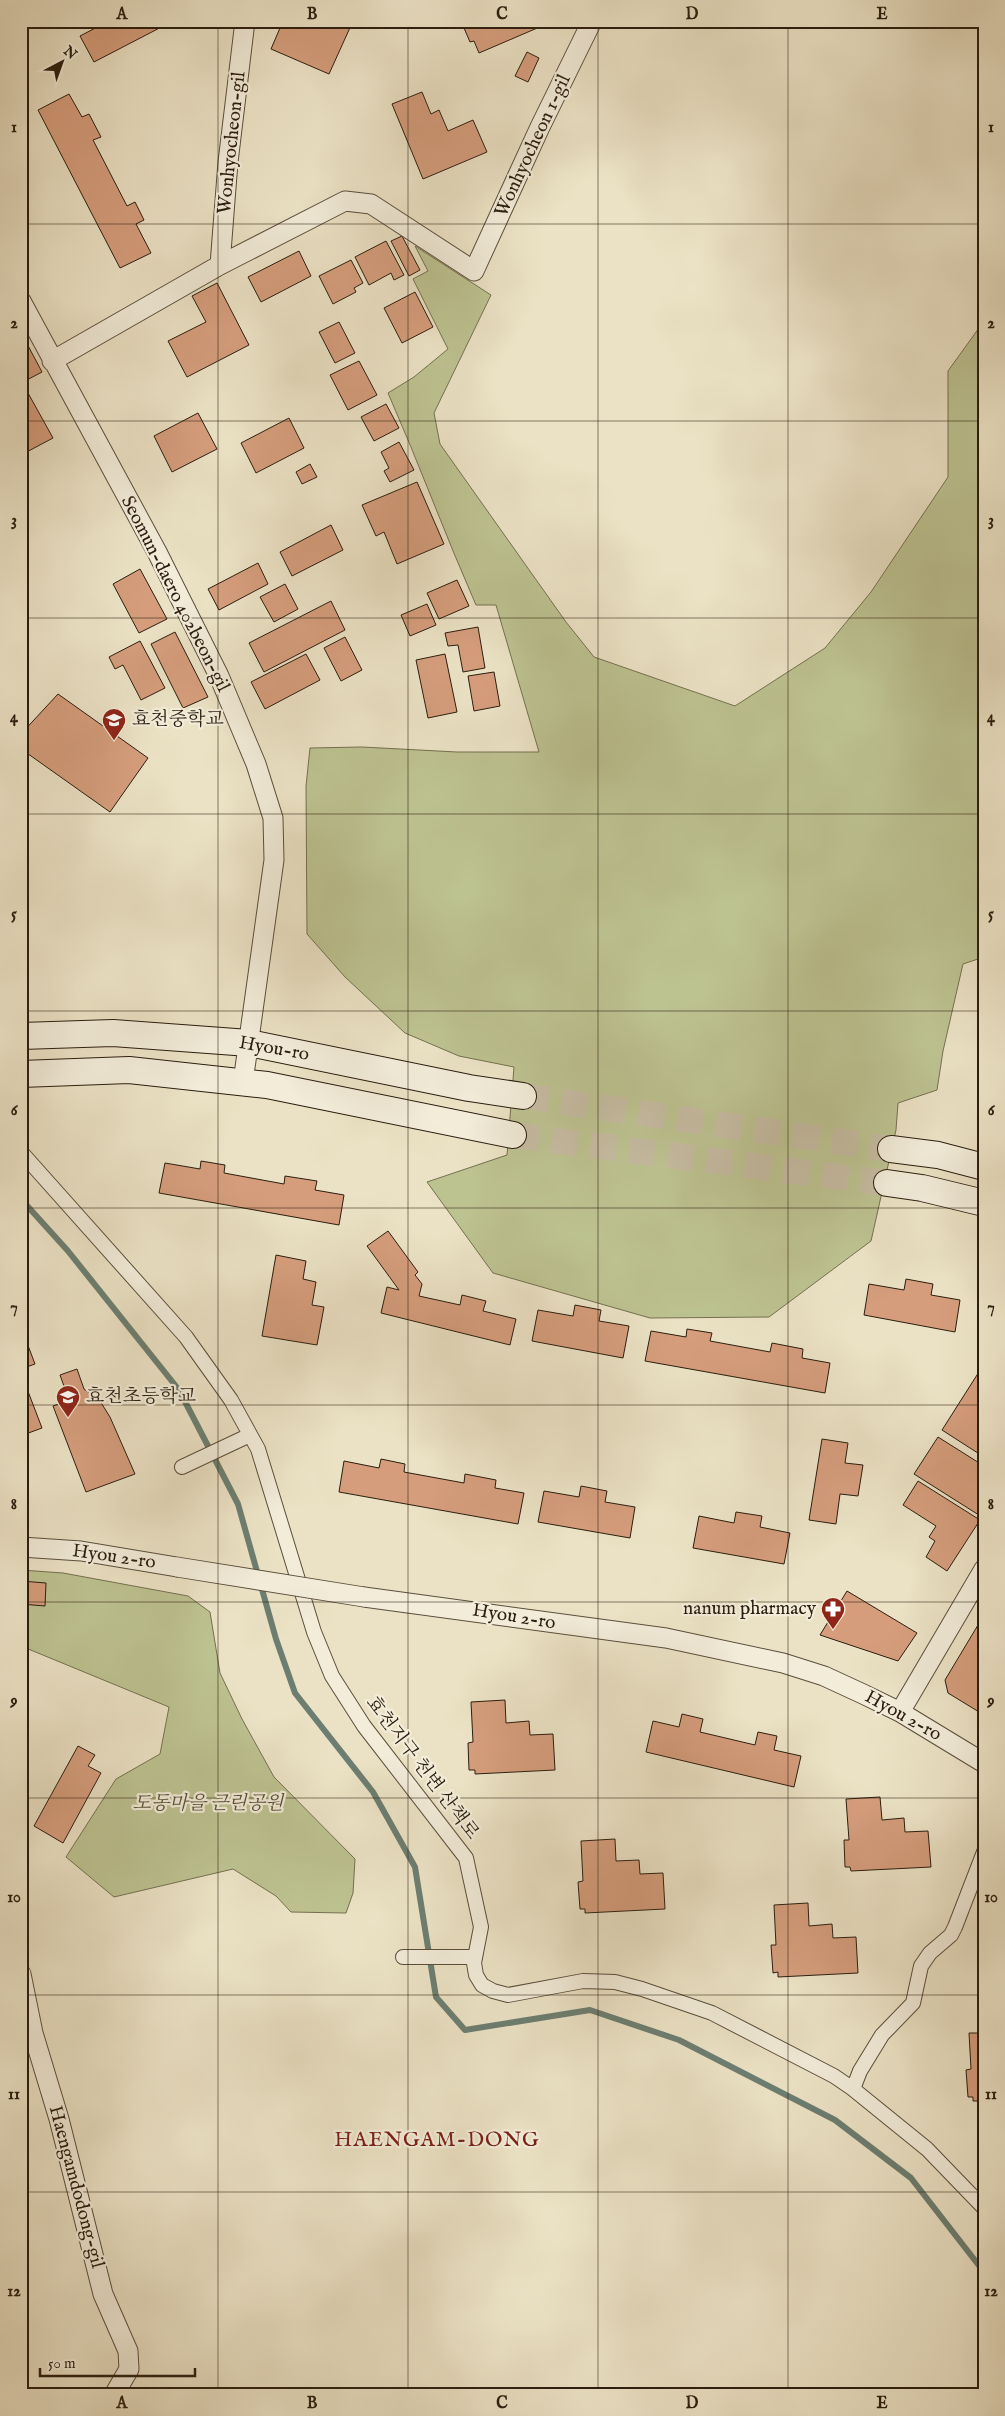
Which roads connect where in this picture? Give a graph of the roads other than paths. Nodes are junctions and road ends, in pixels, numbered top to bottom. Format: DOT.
graph roads {
  1 [pos="245,21"];
  2 [pos="592,21"];
  3 [pos="220,266"];
  4 [pos="21,301"];
  5 [pos="52,361"];
  6 [pos="21,1036"];
  7 [pos="249,1043"];
  8 [pos="21,1074"];
  9 [pos="243,1082"];
  10 [pos="523,1096"];
  11 [pos="513,1135"];
  12 [pos="892,1149"];
  13 [pos="21,1152"];
  14 [pos="984,1168"];
  15 [pos="887,1183"];
  16 [pos="984,1203"];
  17 [pos="250,1436"];
  18 [pos="187,1464"];
  19 [pos="21,1547"];
  20 [pos="984,1569"];
  21 [pos="900,1712"];
  22 [pos="984,1763"];
  23 [pos="984,1852"];
  24 [pos="475,1956"];
  25 [pos="409,1957"];
  26 [pos="21,1974"];
  27 [pos="854,2089"];
  28 [pos="984,2208"];
  29 [pos="114,2395"];
  1 -- 3 [label="street, Wonhyocheon-gil"];
  2 -- 3 [label="street, Wonhyocheon 1-gil"];
  3 -- 5 [label="street"];
  4 -- 5 [label="street, Seomun-daero 402beon-gil"];
  5 -- 7 [label="street, Seomun-daero 402beon-gil"];
  6 -- 7 [label="main road, Hyou-ro"];
  7 -- 9 [label="street, Seomun-daero 402beon-gil"];
  7 -- 10 [label="main road, Hyou-ro"];
  8 -- 9 [label="main road, Hyou-ro"];
  9 -- 11 [label="main road, Hyou-ro"];
  12 -- 14 [label="main road"];
  13 -- 17 [label="street, 효천지구 천변 산책로"];
  15 -- 16 [label="main road"];
  17 -- 18 [label="street"];
  17 -- 24 [label="street, 효천지구 천변 산책로"];
  19 -- 21 [label="street, Hyou 2-ro, bridge"];
  20 -- 21 [label="street"];
  21 -- 22 [label="street, Hyou 2-ro"];
  23 -- 27 [label="street"];
  24 -- 25 [label="street"];
  24 -- 27 [label="street, 효천지구 천변 산책로"];
  26 -- 29 [label="street, Haengamdodong-gil"];
  27 -- 28 [label="street, 효천지구 천변 산책로"];
}
